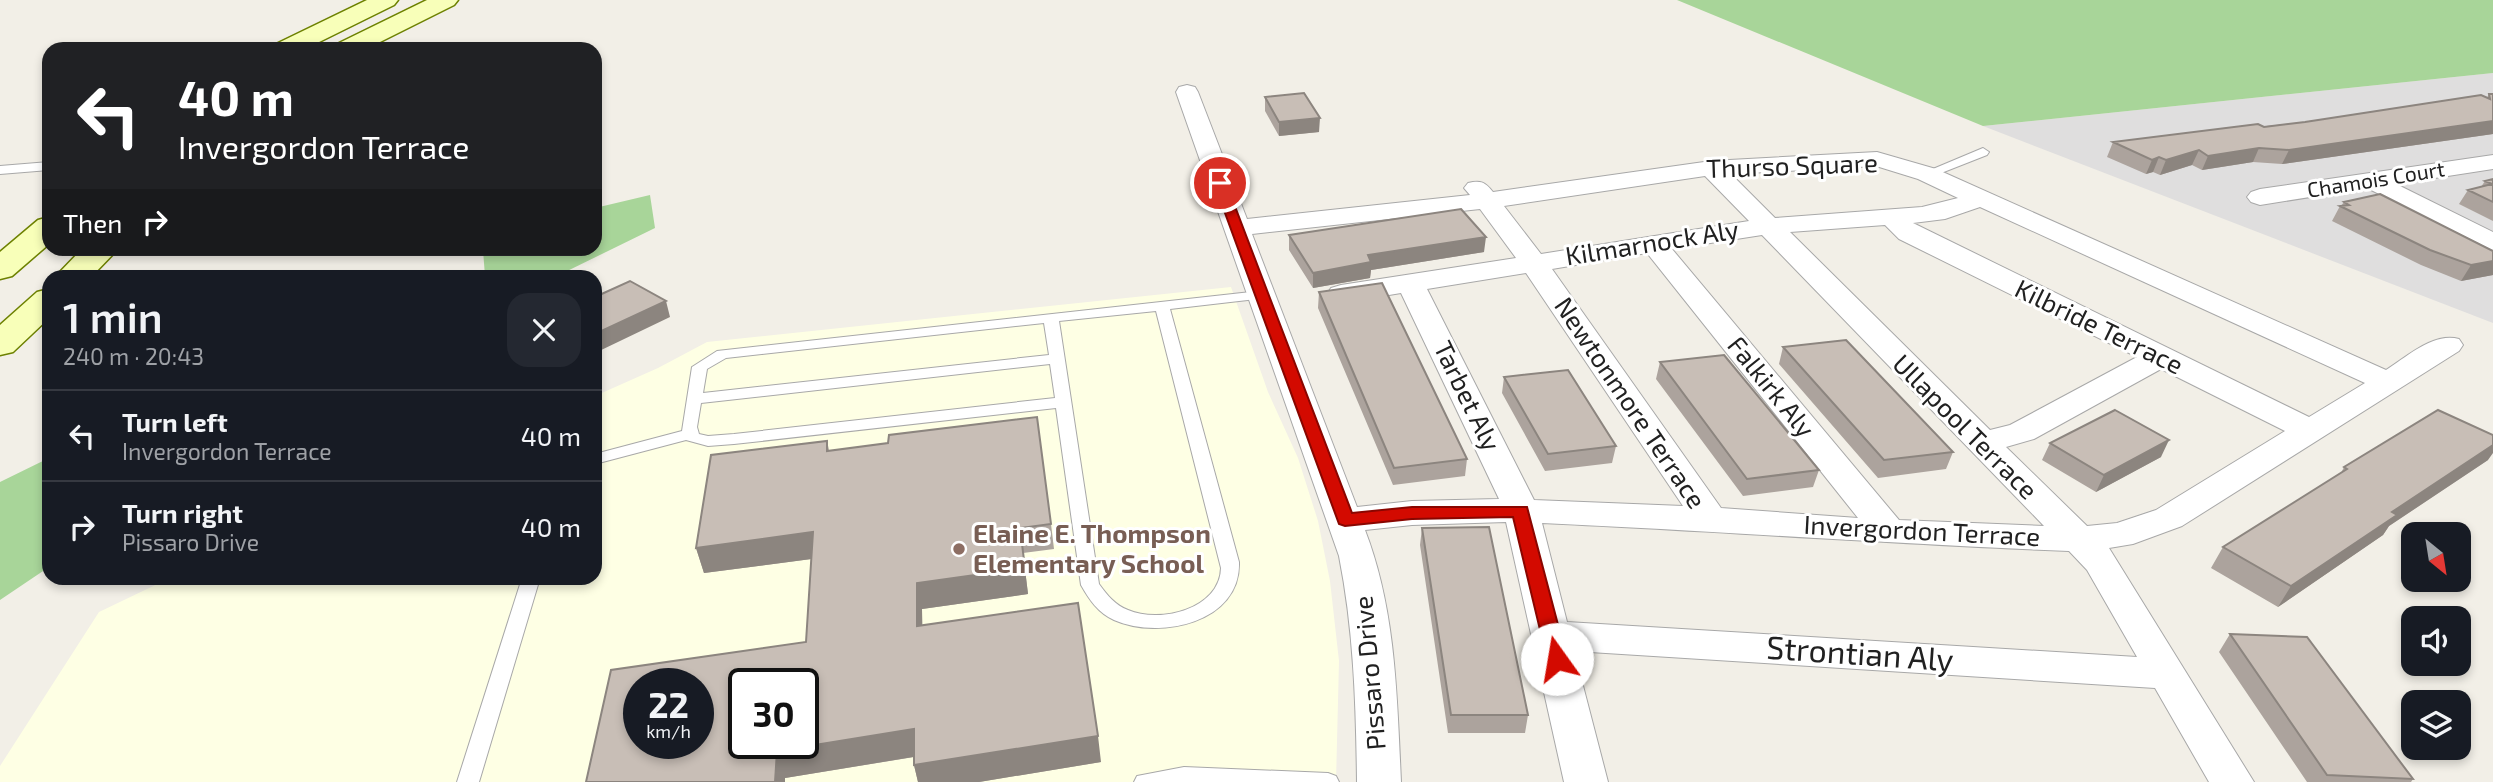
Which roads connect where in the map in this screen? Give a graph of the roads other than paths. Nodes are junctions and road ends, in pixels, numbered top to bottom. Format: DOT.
graph roads {
  1 [pos="386,0"];
  2 [pos="446,0"];
  3 [pos="299,42"];
  4 [pos="360,42"];
  5 [pos="1186,92"];
  6 [pos="1983,152"];
  7 [pos="2493,162"];
  8 [pos="42,167"];
  9 [pos="1710,168"];
  10 [pos="0,170"];
  11 [pos="1927,174"];
  12 [pos="2371,181"];
  13 [pos="1480,193"];
  14 [pos="1981,198"];
  15 [pos="2260,198"];
  16 [pos="1891,217"];
  17 [pos="1767,226"];
  18 [pos="1237,228"];
  19 [pos="42,234"];
  20 [pos="2493,242"];
  21 [pos="1653,243"];
  22 [pos="94,256"];
  23 [pos="1533,262"];
  24 [pos="0,269"];
  25 [pos="79,270"];
  26 [pos="1410,283"];
  27 [pos="1260,295"];
  28 [pos="1323,297"];
  29 [pos="42,305"];
  30 [pos="1162,307"];
  31 [pos="1051,318"];
  32 [pos="0,344"];
  33 [pos="2448,345"];
  34 [pos="2161,357"];
  35 [pos="1057,359"];
  36 [pos="2388,382"];
  37 [pos="696,399"];
  38 [pos="1063,401"];
  39 [pos="2311,431"];
  40 [pos="690,433"];
  41 [pos="1982,443"];
  42 [pos="602,457"];
  43 [pos="1521,511"];
  44 [pos="1710,519"];
  45 [pos="1345,520"];
  46 [pos="1889,532"];
  47 [pos="2075,539"];
  48 [pos="529,585"];
  49 [pos="1552,635"];
  50 [pos="2168,674"];
  51 [pos="468,782"];
  52 [pos="1145,782"];
  53 [pos="1328,782"];
  54 [pos="1379,782"];
  55 [pos="1587,782"];
  56 [pos="2232,782"];
  1 -- 3 [label="main road"];
  2 -- 4 [label="main road"];
  5 -- 18 [label="street, Pissaro Drive"];
  6 -- 11 [label="lane"];
  7 -- 12 [label="street, Chamois Court"];
  8 -- 10 [label="lane"];
  9 -- 11 [label="street, Thurso Square"];
  9 -- 13 [label="street, Thurso Square"];
  9 -- 17 [label="street, Ullapool Terrace"];
  11 -- 14 [label="street, Thurso Square"];
  12 -- 15 [label="street, Chamois Court"];
  12 -- 20 [label="street"];
  13 -- 18 [label="street, Thurso Square"];
  13 -- 23 [label="street, Newtonmore Terrace"];
  14 -- 16 [label="street, Kilmarnock Aly"];
  14 -- 36 [label="street, Thurso Square"];
  16 -- 17 [label="street, Kilmarnock Aly"];
  16 -- 34 [label="street, Kilbride Terrace"];
  17 -- 21 [label="street, Kilmarnock Aly"];
  17 -- 41 [label="street, Ullapool Terrace"];
  18 -- 27 [label="street, Pissaro Drive"];
  19 -- 24 [label="main road"];
  21 -- 23 [label="street, Kilmarnock Aly"];
  21 -- 46 [label="street, Falkirk Aly"];
  22 -- 25 [label="main road"];
  23 -- 26 [label="street, Kilmarnock Aly"];
  23 -- 44 [label="street, Newtonmore Terrace"];
  26 -- 28 [label="street, Kilmarnock Aly"];
  26 -- 43 [label="street, Tarbet Aly"];
  27 -- 30 [label="lane"];
  27 -- 45 [label="street, Pissaro Drive"];
  29 -- 32 [label="main road"];
  30 -- 31 [label="lane"];
  30 -- 38 [label="lane"];
  31 -- 35 [label="lane"];
  31 -- 37 [label="lane"];
  33 -- 36 [label="street, Invergordon Terrace"];
  34 -- 39 [label="street, Kilbride Terrace"];
  34 -- 41 [label="street"];
  35 -- 37 [label="lane"];
  35 -- 38 [label="lane"];
  36 -- 39 [label="street, Invergordon Terrace"];
  37 -- 40 [label="lane"];
  38 -- 40 [label="lane"];
  39 -- 47 [label="street, Invergordon Terrace"];
  40 -- 42 [label="lane"];
  41 -- 47 [label="street, Ullapool Terrace"];
  43 -- 44 [label="street, Invergordon Terrace"];
  43 -- 45 [label="street, Invergordon Terrace"];
  43 -- 49 [label="street, Tarbet Aly"];
  44 -- 46 [label="street, Invergordon Terrace"];
  45 -- 54 [label="street, Pissaro Drive"];
  46 -- 47 [label="street, Invergordon Terrace"];
  47 -- 50 [label="street, Ullapool Terrace"];
  48 -- 51 [label="lane"];
  49 -- 50 [label="street, Strontian Aly"];
  49 -- 55 [label="street, Tarbet Aly"];
  50 -- 56 [label="street, Ullapool Terrace"];
  52 -- 53 [label="lane"];
}
